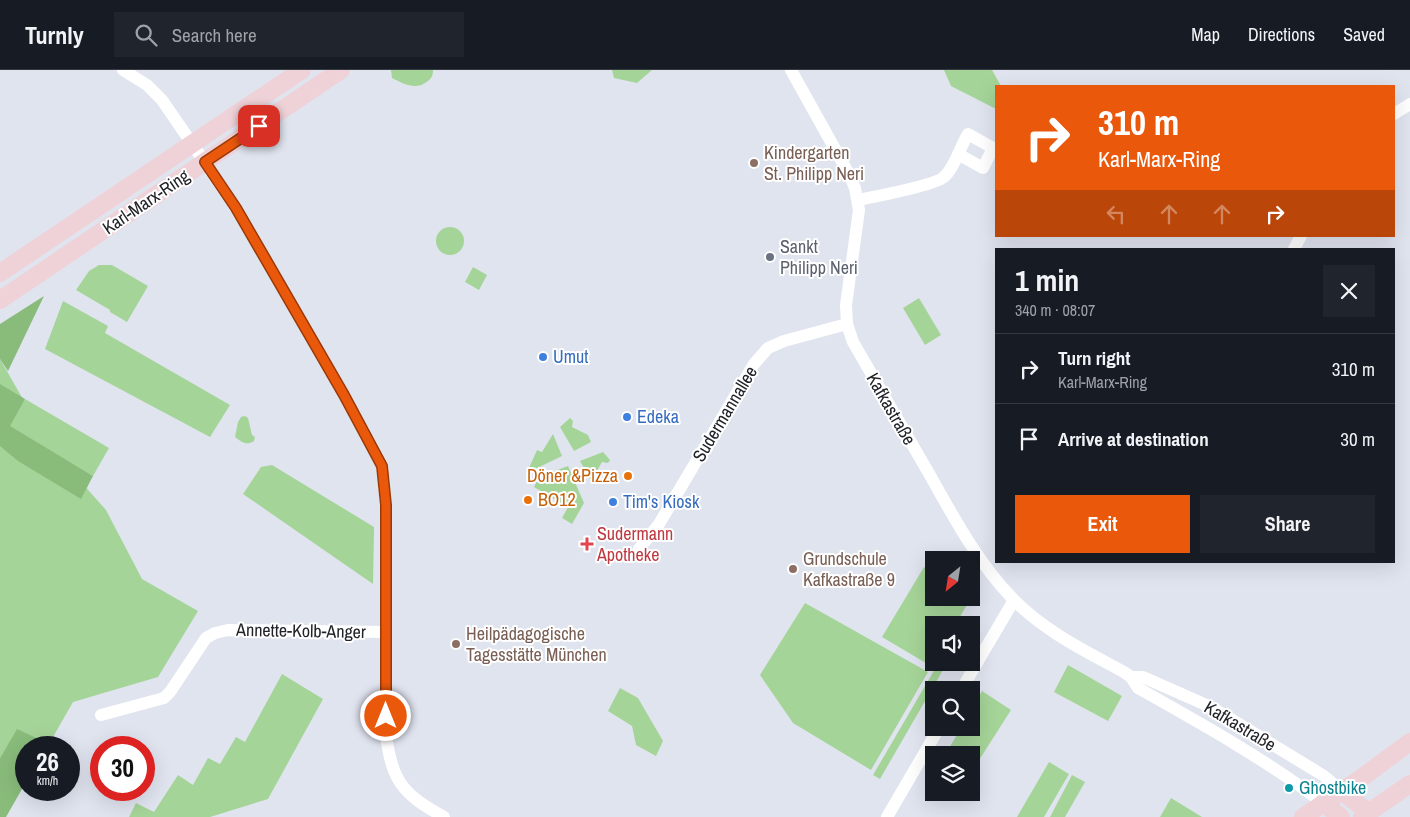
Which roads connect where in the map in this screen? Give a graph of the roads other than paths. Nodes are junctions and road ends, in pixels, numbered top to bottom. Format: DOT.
graph roads {
  1 [pos="123,70"];
  2 [pos="302,70"];
  3 [pos="342,70"];
  4 [pos="790,70"];
  5 [pos="1410,104"];
  6 [pos="1395,113"];
  7 [pos="193,144"];
  8 [pos="958,154"];
  9 [pos="205,162"];
  10 [pos="858,200"];
  11 [pos="0,273"];
  12 [pos="0,300"];
  13 [pos="847,324"];
  14 [pos="638,549"];
  15 [pos="1014,600"];
  16 [pos="385,632"];
  17 [pos="1131,677"];
  18 [pos="966,681"];
  19 [pos="101,715"];
  20 [pos="934,736"];
  21 [pos="1410,742"];
  22 [pos="1410,784"];
  23 [pos="1342,791"];
  24 [pos="1323,803"];
  25 [pos="1366,815"];
  26 [pos="444,817"];
  27 [pos="887,817"];
  28 [pos="1303,817"];
  29 [pos="1341,817"];
  1 -- 7 [label="street"];
  2 -- 7 [label="main road, Karl-Marx-Ring"];
  3 -- 9 [label="main road, Karl-Marx-Ring"];
  4 -- 10 [label="street, Kafkastraße"];
  5 -- 6 [label="street"];
  7 -- 9 [label="street"];
  7 -- 11 [label="main road, Karl-Marx-Ring"];
  8 -- 10 [label="street"];
  9 -- 12 [label="main road, Karl-Marx-Ring"];
  9 -- 16 [label="street"];
  10 -- 13 [label="street, Kafkastraße"];
  13 -- 14 [label="street, Sudermannallee"];
  13 -- 15 [label="street, Kafkastraße"];
  15 -- 17 [label="street, Kafkastraße"];
  15 -- 18 [label="street"];
  16 -- 19 [label="street, Annette-Kolb-Anger"];
  16 -- 26 [label="street"];
  17 -- 23 [label="street, Kafkastraße"];
  17 -- 24 [label="street, Kafkastraße"];
  20 -- 27 [label="street"];
  21 -- 23 [label="main road"];
  22 -- 25 [label="main road"];
  23 -- 24 [label="main road"];
  23 -- 25 [label="main road"];
  24 -- 28 [label="main road"];
  24 -- 29 [label="main road"];
}
